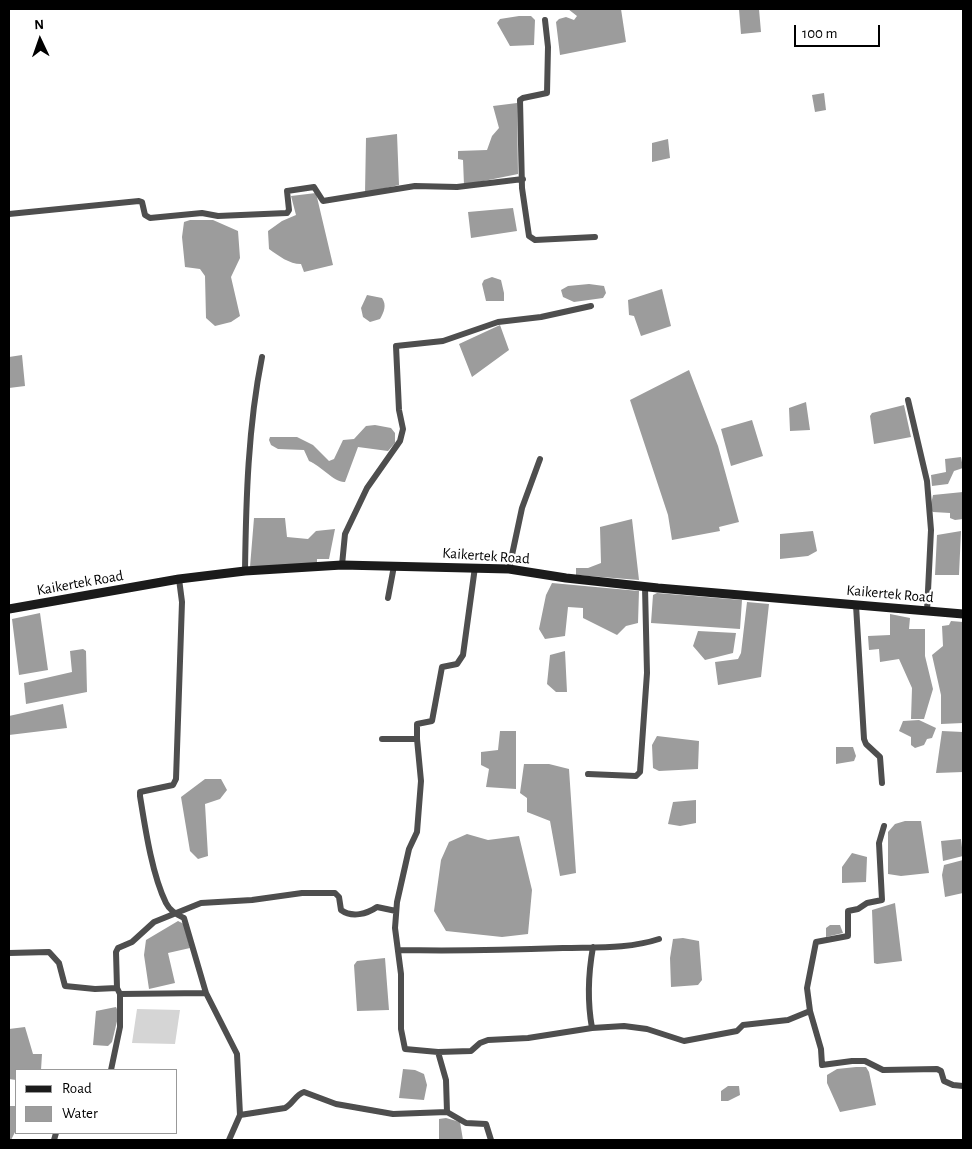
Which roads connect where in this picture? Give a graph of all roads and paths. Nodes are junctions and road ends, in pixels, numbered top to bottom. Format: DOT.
graph roads {
  1 [pos="545,20"];
  2 [pos="522,179"];
  3 [pos="9,214"];
  4 [pos="595,237"];
  5 [pos="591,306"];
  6 [pos="262,357"];
  7 [pos="908,400"];
  8 [pos="540,459"];
  9 [pos="342,565"];
  10 [pos="394,566"];
  11 [pos="475,567"];
  12 [pos="509,569"];
  13 [pos="245,571"];
  14 [pos="180,580"];
  15 [pos="645,586"];
  16 [pos="388,598"];
  17 [pos="856,605"];
  18 [pos="9,609"];
  19 [pos="927,611"];
  20 [pos="963,614"];
  21 [pos="382,739"];
  22 [pos="417,739"];
  23 [pos="588,774"];
  24 [pos="882,783"];
  25 [pos="884,826"];
  26 [pos="396,911"];
  27 [pos="174,913"];
  28 [pos="659,939"];
  29 [pos="593,947"];
  30 [pos="398,950"];
  31 [pos="9,953"];
  32 [pos="119,991"];
  33 [pos="206,993"];
  34 [pos="810,1012"];
  35 [pos="592,1028"];
  36 [pos="438,1052"];
  37 [pos="111,1069"];
  38 [pos="963,1086"];
  39 [pos="447,1112"];
  40 [pos="240,1115"];
  41 [pos="229,1140"];
  42 [pos="492,1140"];
  1 -- 2 [label="street"];
  2 -- 3 [label="street"];
  2 -- 4 [label="street"];
  5 -- 9 [label="street"];
  6 -- 13 [label="street"];
  7 -- 19 [label="street"];
  8 -- 12 [label="street"];
  9 -- 10 [label="main road, Kaikertek Road"];
  9 -- 13 [label="main road, Kaikertek Road"];
  10 -- 11 [label="main road, Kaikertek Road"];
  10 -- 16 [label="street"];
  11 -- 12 [label="main road, Kaikertek Road"];
  11 -- 22 [label="street"];
  12 -- 15 [label="main road, Kaikertek Road"];
  13 -- 14 [label="main road, Kaikertek Road"];
  14 -- 18 [label="main road, Kaikertek Road"];
  14 -- 27 [label="street"];
  15 -- 17 [label="main road, Kaikertek Road"];
  15 -- 23 [label="street"];
  17 -- 19 [label="main road, Kaikertek Road"];
  17 -- 24 [label="street"];
  19 -- 20 [label="main road, Kaikertek Road"];
  21 -- 22 [label="street"];
  22 -- 26 [label="street"];
  25 -- 34 [label="street"];
  26 -- 27 [label="street"];
  26 -- 30 [label="street"];
  27 -- 32 [label="street"];
  27 -- 33 [label="street"];
  28 -- 29 [label="street"];
  29 -- 30 [label="street"];
  29 -- 35 [label="street"];
  30 -- 36 [label="street"];
  31 -- 32 [label="street"];
  32 -- 33 [label="street"];
  32 -- 37 [label="street"];
  33 -- 40 [label="street"];
  34 -- 35 [label="street"];
  34 -- 38 [label="street"];
  35 -- 36 [label="street"];
  36 -- 39 [label="street"];
  39 -- 40 [label="street"];
  39 -- 42 [label="street"];
  40 -- 41 [label="street"];
}
